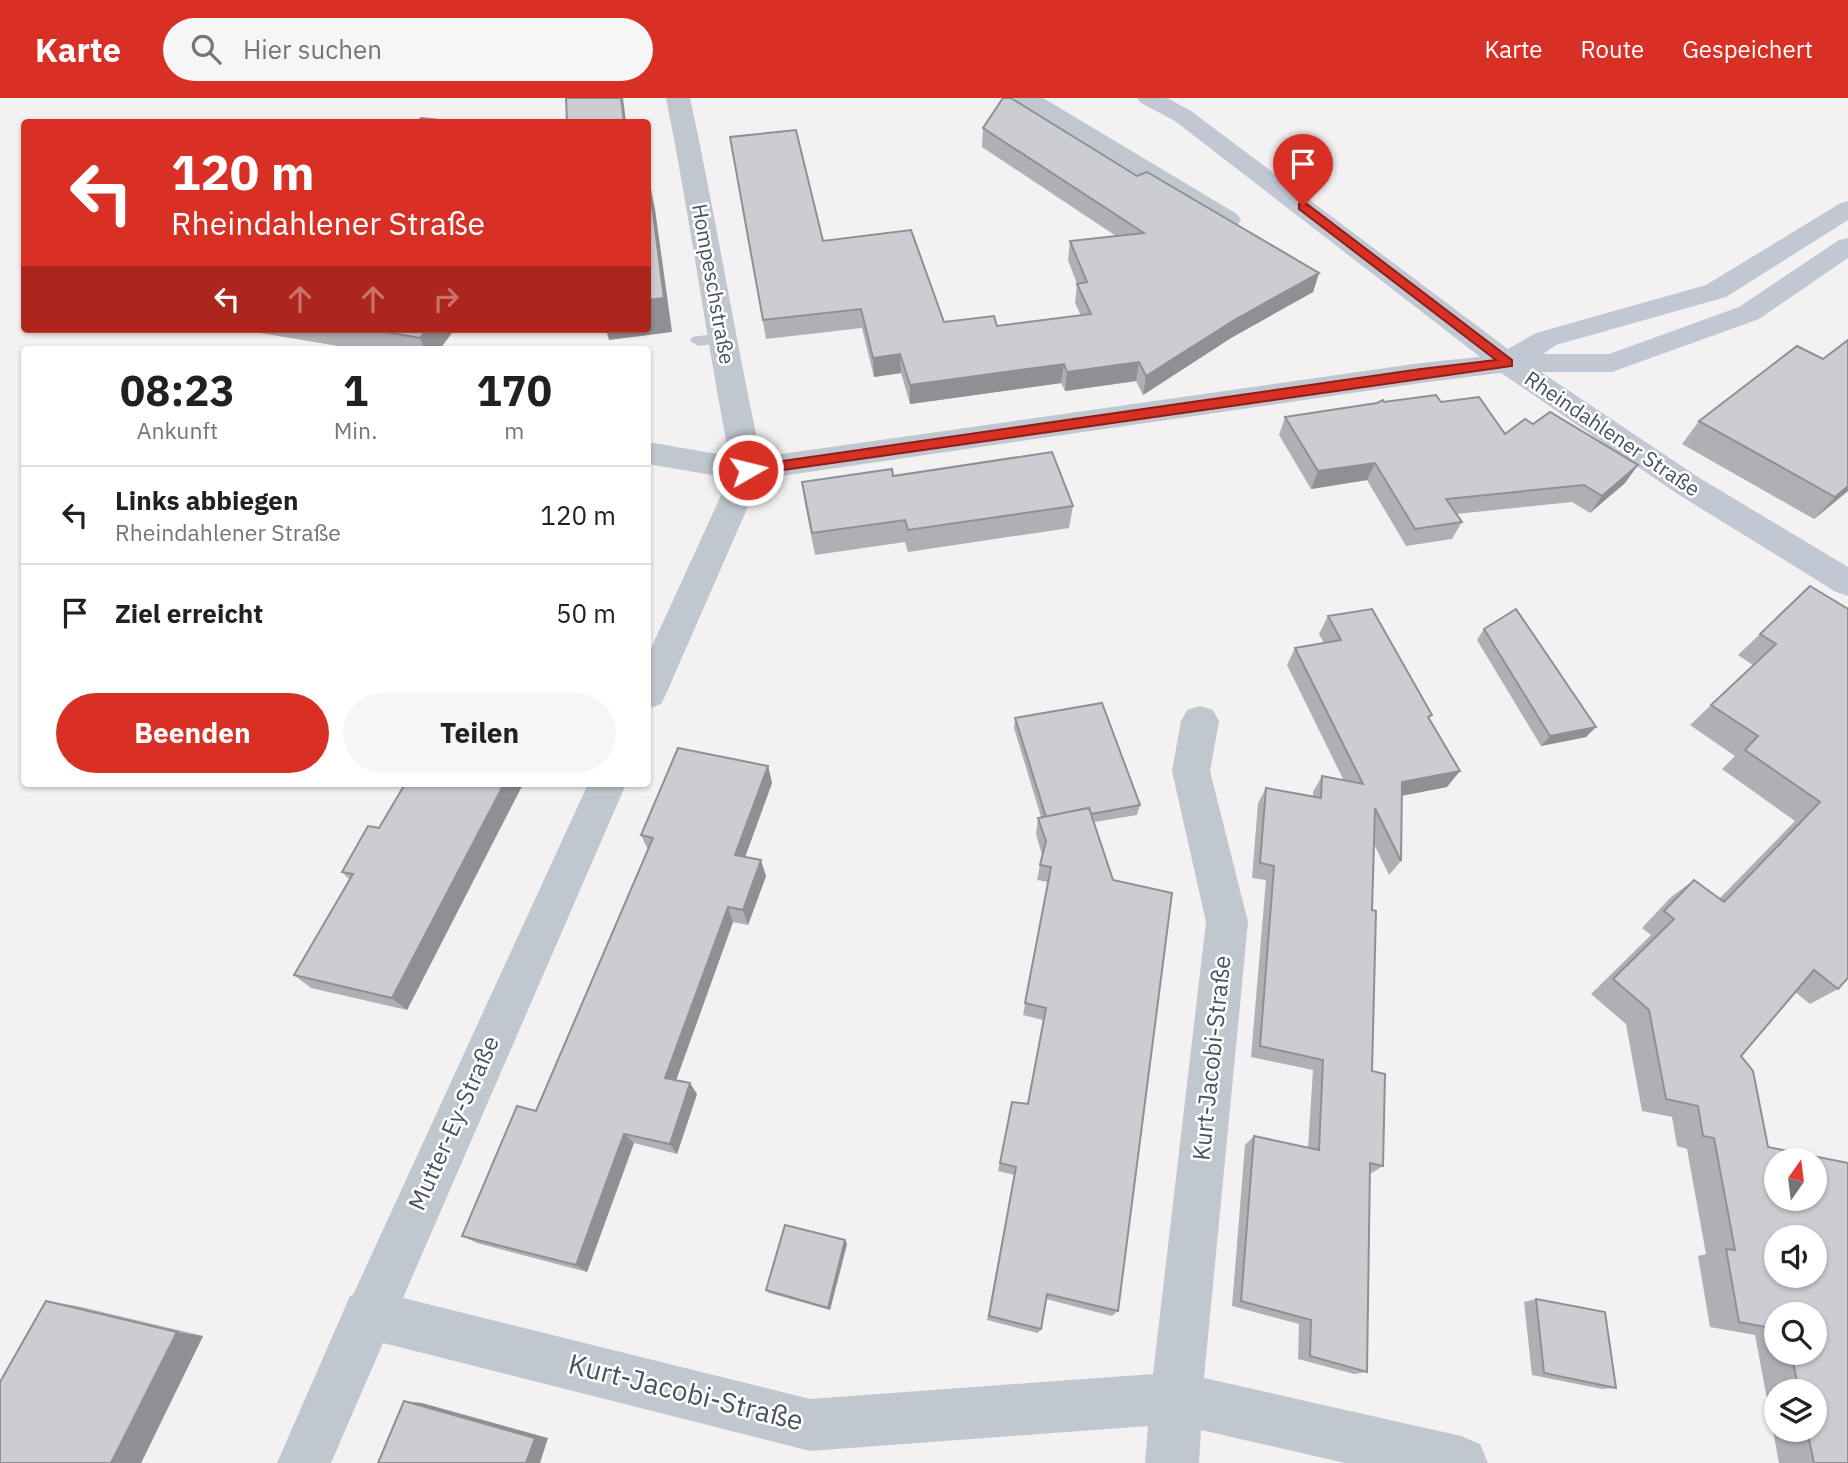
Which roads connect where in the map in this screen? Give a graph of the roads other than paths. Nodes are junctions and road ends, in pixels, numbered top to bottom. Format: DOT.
graph roads {
  1 [pos="678,98"];
  2 [pos="1026,98"];
  3 [pos="1149,98"];
  4 [pos="1848,209"];
  5 [pos="1249,233"];
  6 [pos="1848,246"];
  7 [pos="1507,363"];
  8 [pos="651,454"];
  9 [pos="748,470"];
  10 [pos="1848,583"];
  11 [pos="651,687"];
  12 [pos="1200,721"];
  13 [pos="606,787"];
  14 [pos="368,1314"];
  15 [pos="1176,1398"];
  16 [pos="304,1463"];
  17 [pos="1172,1463"];
  18 [pos="1461,1463"];
  1 -- 9 [label="street, Hompeschstraße"];
  2 -- 5 [label="street"];
  3 -- 7 [label="main road, Rheindahlener Straße"];
  4 -- 7 [label="main road"];
  6 -- 7 [label="main road"];
  7 -- 9 [label="street"];
  7 -- 10 [label="main road, Rheindahlener Straße"];
  8 -- 9 [label="street"];
  9 -- 11 [label="street"];
  12 -- 15 [label="street, Kurt-Jacobi-Straße"];
  13 -- 14 [label="street, Mutter-Ey-Straße"];
  14 -- 15 [label="street, Kurt-Jacobi-Straße"];
  14 -- 16 [label="street, Mutter-Ey-Straße"];
  15 -- 17 [label="street"];
  15 -- 18 [label="street, Kurt-Jacobi-Straße"];
}
